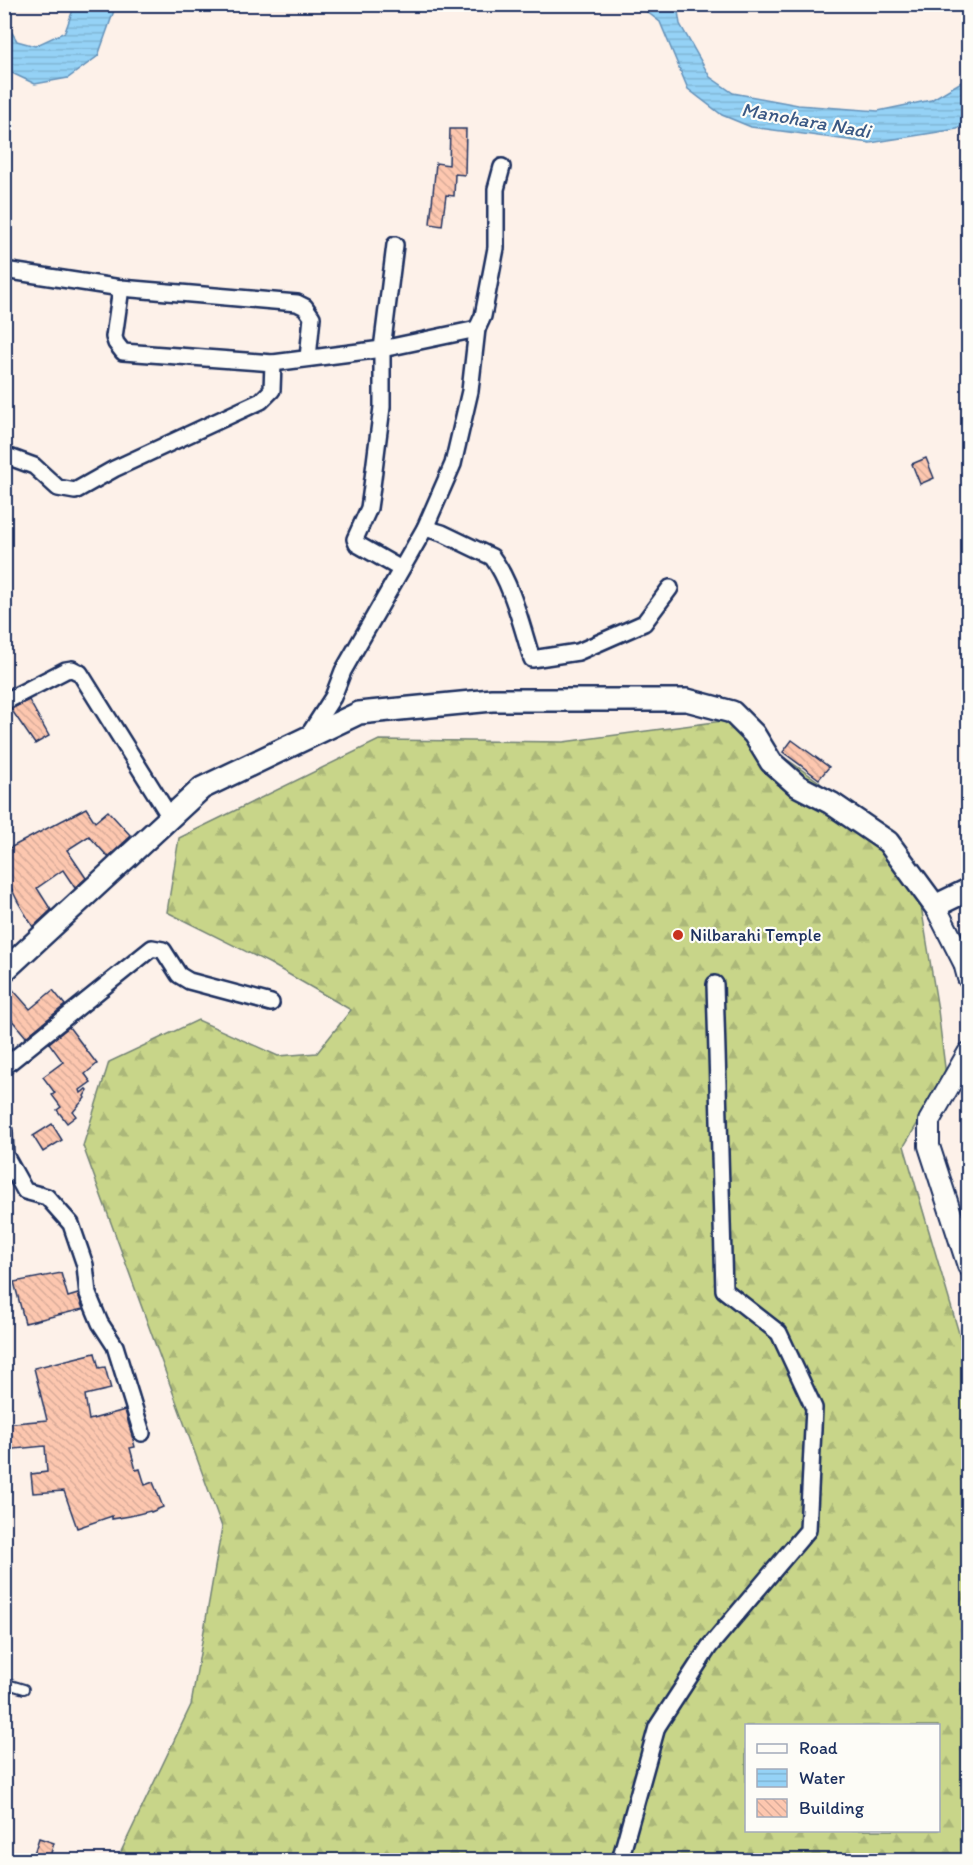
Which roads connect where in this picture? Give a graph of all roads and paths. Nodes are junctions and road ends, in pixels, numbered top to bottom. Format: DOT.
graph roads {
  1 [pos="502,167"];
  2 [pos="396,244"];
  3 [pos="4,270"];
  4 [pos="121,288"];
  5 [pos="477,330"];
  6 [pos="382,349"];
  7 [pos="308,358"];
  8 [pos="273,363"];
  9 [pos="4,455"];
  10 [pos="425,528"];
  11 [pos="401,569"];
  12 [pos="670,588"];
  13 [pos="4,702"];
  14 [pos="306,739"];
  15 [pos="170,817"];
  16 [pos="969,890"];
  17 [pos="935,906"];
  18 [pos="4,971"];
  19 [pos="969,978"];
  20 [pos="715,984"];
  21 [pos="271,1003"];
  22 [pos="969,1053"];
  23 [pos="4,1067"];
  24 [pos="4,1131"];
  25 [pos="969,1266"];
  26 [pos="142,1433"];
  27 [pos="4,1683"];
  28 [pos="24,1689"];
  29 [pos="620,1860"];
  1 -- 5 [label="street"];
  2 -- 6 [label="street"];
  3 -- 4 [label="street"];
  4 -- 7 [label="street"];
  4 -- 8 [label="street"];
  5 -- 6 [label="street"];
  5 -- 10 [label="street"];
  6 -- 7 [label="street"];
  6 -- 11 [label="street"];
  7 -- 8 [label="street"];
  8 -- 9 [label="street"];
  10 -- 11 [label="street"];
  10 -- 12 [label="street"];
  11 -- 14 [label="street"];
  13 -- 15 [label="street"];
  14 -- 15 [label="main road"];
  14 -- 17 [label="main road"];
  15 -- 18 [label="main road"];
  16 -- 17 [label="main road"];
  17 -- 19 [label="street"];
  20 -- 29 [label="street"];
  21 -- 23 [label="street"];
  22 -- 25 [label="street"];
  24 -- 26 [label="street"];
  27 -- 28 [label="lane"];
}
